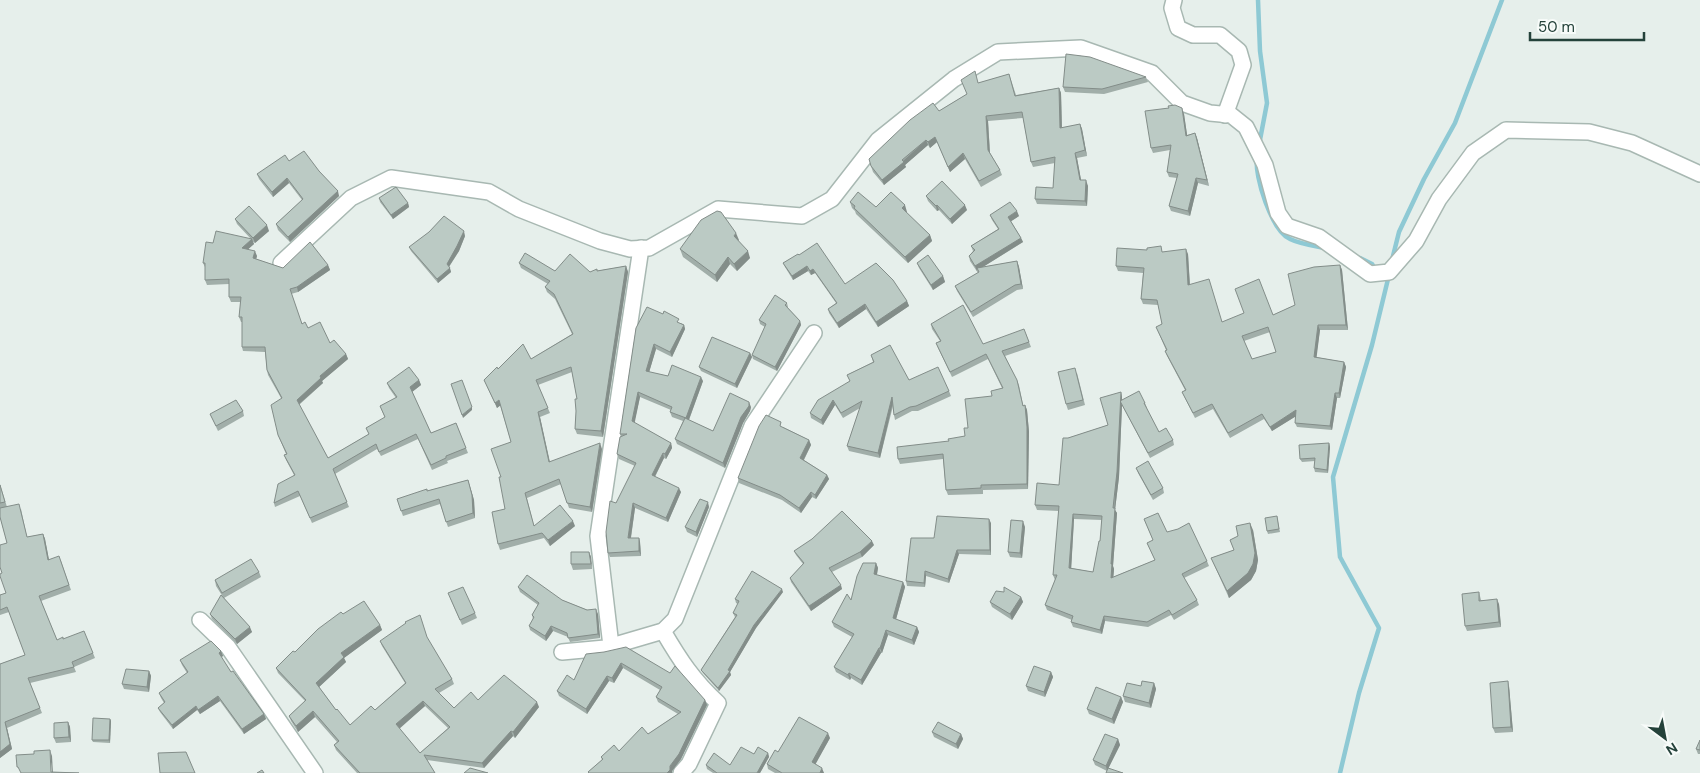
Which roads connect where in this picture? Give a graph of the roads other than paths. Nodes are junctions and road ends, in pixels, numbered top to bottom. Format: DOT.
graph roads {
  1 [pos="1174,0"];
  2 [pos="1225,114"];
  3 [pos="1700,174"];
  4 [pos="640,248"];
  5 [pos="281,263"];
  6 [pos="814,333"];
  7 [pos="200,620"];
  8 [pos="663,631"];
  9 [pos="611,646"];
  10 [pos="562,652"];
  11 [pos="315,773"];
  12 [pos="681,773"];
  1 -- 2 [label="street"];
  2 -- 3 [label="street"];
  2 -- 4 [label="street"];
  4 -- 5 [label="street"];
  4 -- 9 [label="street"];
  6 -- 8 [label="street"];
  7 -- 11 [label="street"];
  8 -- 9 [label="street"];
  8 -- 12 [label="street"];
  9 -- 10 [label="street"];
}
